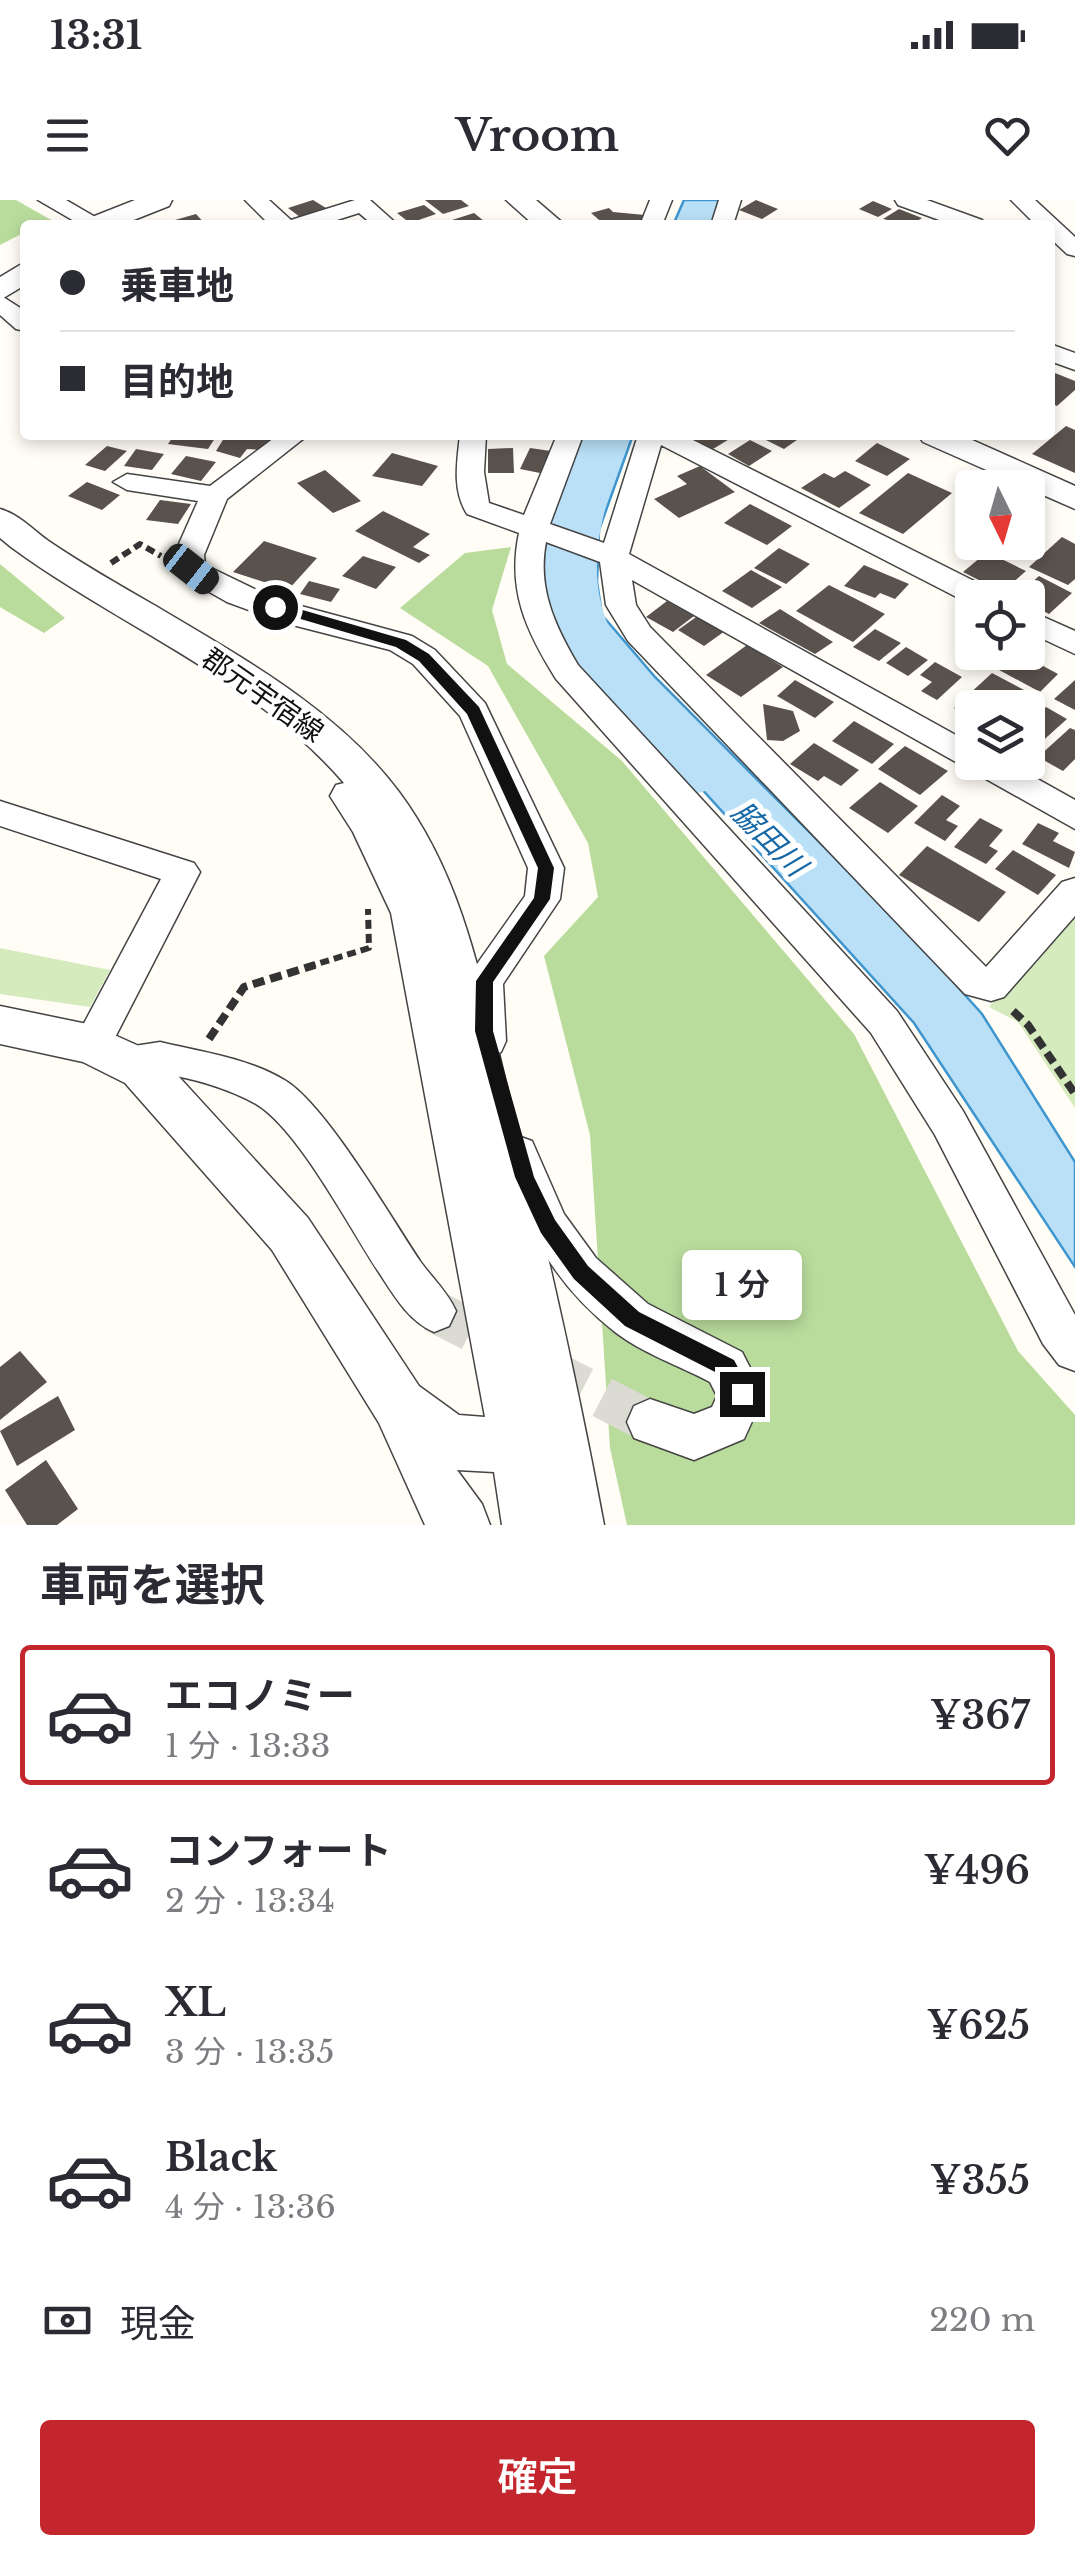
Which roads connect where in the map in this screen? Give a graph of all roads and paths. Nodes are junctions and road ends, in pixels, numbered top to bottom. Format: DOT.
graph roads {
  1 [pos="49,200"];
  2 [pos="159,200"];
  3 [pos="256,200"];
  4 [pos="518,200"];
  5 [pos="906,200"];
  6 [pos="1022,200"];
  7 [pos="87,220"];
  8 [pos="109,220"];
  9 [pos="278,220"];
  10 [pos="314,220"];
  11 [pos="381,220"];
  12 [pos="544,220"];
  13 [pos="960,220"];
  14 [pos="1044,220"];
  15 [pos="1055,230"];
  16 [pos="1075,249"];
  17 [pos="20,275"];
  18 [pos="0,292"];
  19 [pos="0,302"];
  20 [pos="20,320"];
  21 [pos="288,440"];
  22 [pos="473,440"];
  23 [pos="568,440"];
  24 [pos="650,440"];
  25 [pos="672,440"];
  26 [pos="945,440"];
  27 [pos="127,482"];
  28 [pos="215,496"];
  29 [pos="1075,500"];
  30 [pos="0,520"];
  31 [pos="539,531"];
  32 [pos="0,547"];
  33 [pos="189,555"];
  34 [pos="611,555"];
  35 [pos="103,568"];
  36 [pos="955,584"];
  37 [pos="1045,629"];
  38 [pos="1075,644"];
  39 [pos="955,748"];
  40 [pos="1012,780"];
  41 [pos="0,813"];
  42 [pos="1075,816"];
  43 [pos="1075,892"];
  44 [pos="427,911"];
  45 [pos="369,948"];
  46 [pos="991,986"];
  47 [pos="0,1025"];
  48 [pos="111,1053"];
  49 [pos="192,1065"];
  50 [pos="1075,1094"];
  51 [pos="434,1311"];
  52 [pos="519,1326"];
  53 [pos="1075,1350"];
  54 [pos="399,1404"];
  55 [pos="650,1422"];
  56 [pos="518,1436"];
  57 [pos="461,1525"];
  58 [pos="531,1525"];
  59 [pos="576,1525"];
  1 -- 7 [label="street"];
  2 -- 8 [label="street"];
  3 -- 9 [label="street"];
  4 -- 12 [label="street"];
  5 -- 13 [label="street"];
  6 -- 14 [label="street"];
  10 -- 11 [label="street"];
  15 -- 16 [label="street"];
  17 -- 18 [label="street"];
  19 -- 20 [label="street"];
  21 -- 28 [label="street"];
  22 -- 31 [label="street"];
  23 -- 31 [label="street"];
  24 -- 34 [label="street"];
  25 -- 36 [label="street"];
  26 -- 29 [label="street"];
  27 -- 28 [label="street"];
  28 -- 33 [label="street"];
  30 -- 44 [label="street, 郡元宇宿線"];
  31 -- 34 [label="street"];
  31 -- 53 [label="street"];
  32 -- 44 [label="street, 郡元宇宿線"];
  33 -- 35 [label="path"];
  33 -- 55 [label="street"];
  34 -- 39 [label="street"];
  34 -- 46 [label="street"];
  37 -- 38 [label="street"];
  40 -- 42 [label="street"];
  41 -- 48 [label="street"];
  43 -- 46 [label="street"];
  44 -- 52 [label="street, 郡元宇宿線"];
  45 -- 49 [label="path"];
  46 -- 50 [label="path"];
  47 -- 48 [label="street"];
  48 -- 49 [label="street"];
  48 -- 54 [label="street"];
  49 -- 51 [label="street"];
  52 -- 56 [label="street, 郡元宇宿線"];
  52 -- 59 [label="street, 郡元宇宿線"];
  54 -- 56 [label="street"];
  54 -- 57 [label="street"];
  56 -- 58 [label="street, 郡元宇宿線"];
}
